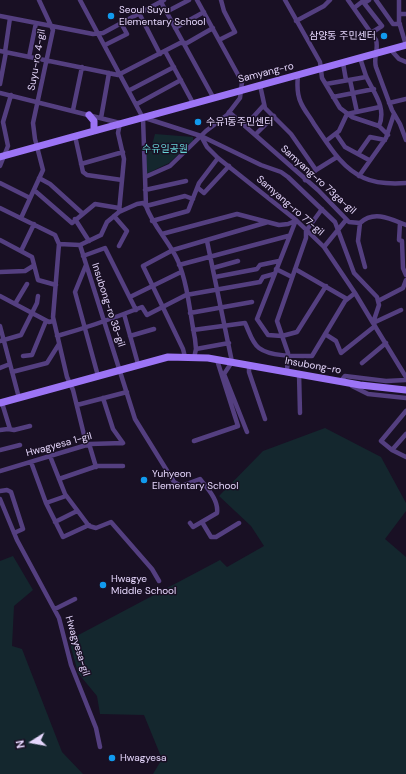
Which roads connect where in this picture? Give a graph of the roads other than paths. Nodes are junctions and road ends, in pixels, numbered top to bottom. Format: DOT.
graph roads {
  1 [pos="39,0"];
  2 [pos="80,0"];
  3 [pos="189,0"];
  4 [pos="197,0"];
  5 [pos="221,0"];
  6 [pos="285,0"];
  7 [pos="330,0"];
  8 [pos="348,0"];
  9 [pos="376,0"];
  10 [pos="399,0"];
  11 [pos="163,1"];
  12 [pos="366,1"];
  13 [pos="354,8"];
  14 [pos="166,12"];
  15 [pos="204,12"];
  16 [pos="139,13"];
  17 [pos="399,14"];
  18 [pos="406,14"];
  19 [pos="0,16"];
  20 [pos="10,18"];
  21 [pos="296,21"];
  22 [pos="36,23"];
  23 [pos="121,23"];
  24 [pos="400,24"];
  25 [pos="52,26"];
  26 [pos="175,28"];
  27 [pos="213,28"];
  28 [pos="371,33"];
  29 [pos="99,34"];
  30 [pos="219,40"];
  31 [pos="183,42"];
  32 [pos="406,45"];
  33 [pos="105,46"];
  34 [pos="390,49"];
  35 [pos="165,51"];
  36 [pos="4,52"];
  37 [pos="376,53"];
  38 [pos="160,54"];
  39 [pos="29,57"];
  40 [pos="360,58"];
  41 [pos="47,60"];
  42 [pos="406,62"];
  43 [pos="343,63"];
  44 [pos="82,67"];
  45 [pos="174,67"];
  46 [pos="321,69"];
  47 [pos="109,73"];
  48 [pos="121,74"];
  49 [pos="298,76"];
  50 [pos="366,76"];
  51 [pos="181,80"];
  52 [pos="348,80"];
  53 [pos="0,84"];
  54 [pos="326,84"];
  55 [pos="260,85"];
  56 [pos="242,89"];
  57 [pos="374,89"];
  58 [pos="130,90"];
  59 [pos="0,92"];
  60 [pos="353,93"];
  61 [pos="11,95"];
  62 [pos="213,97"];
  63 [pos="333,97"];
  64 [pos="406,97"];
  65 [pos="38,101"];
  66 [pos="193,103"];
  67 [pos="389,103"];
  68 [pos="137,104"];
  69 [pos="264,105"];
  70 [pos="380,107"];
  71 [pos="73,110"];
  72 [pos="229,112"];
  73 [pos="357,112"];
  74 [pos="347,114"];
  75 [pos="394,114"];
  76 [pos="89,115"];
  77 [pos="274,116"];
  78 [pos="101,118"];
  79 [pos="143,118"];
  80 [pos="120,123"];
  81 [pos="245,126"];
  82 [pos="379,126"];
  83 [pos="94,131"];
  84 [pos="336,134"];
  85 [pos="255,135"];
  86 [pos="388,135"];
  87 [pos="75,136"];
  88 [pos="201,136"];
  89 [pos="385,140"];
  90 [pos="406,140"];
  91 [pos="326,141"];
  92 [pos="37,147"];
  93 [pos="123,152"];
  94 [pos="358,154"];
  95 [pos="2,157"];
  96 [pos="337,157"];
  97 [pos="218,158"];
  98 [pos="369,160"];
  99 [pos="81,164"];
  100 [pos="0,166"];
  101 [pos="229,166"];
  102 [pos="316,170"];
  103 [pos="359,176"];
  104 [pos="145,177"];
  105 [pos="39,178"];
  106 [pos="122,180"];
  107 [pos="306,180"];
  108 [pos="186,181"];
  109 [pos="0,183"];
  110 [pos="406,183"];
  111 [pos="198,188"];
  112 [pos="34,190"];
  113 [pos="145,190"];
  114 [pos="30,198"];
  115 [pos="193,199"];
  116 [pos="146,206"];
  117 [pos="0,208"];
  118 [pos="322,209"];
  119 [pos="119,210"];
  120 [pos="82,213"];
  121 [pos="114,216"];
  122 [pos="21,218"];
  123 [pos="296,220"];
  124 [pos="346,220"];
  125 [pos="74,221"];
  126 [pos="152,221"];
  127 [pos="268,222"];
  128 [pos="360,223"];
  129 [pos="400,223"];
  130 [pos="34,224"];
  131 [pos="406,225"];
  132 [pos="338,228"];
  133 [pos="306,232"];
  134 [pos="162,234"];
  135 [pos="288,236"];
  136 [pos="0,240"];
  137 [pos="89,241"];
  138 [pos="207,241"];
  139 [pos="59,244"];
  140 [pos="80,245"];
  141 [pos="119,246"];
  142 [pos="324,247"];
  143 [pos="21,250"];
  144 [pos="173,250"];
  145 [pos="83,256"];
  146 [pos="211,256"];
  147 [pos="238,260"];
  148 [pos="279,261"];
  149 [pos="86,265"];
  150 [pos="179,265"];
  151 [pos="33,266"];
  152 [pos="365,267"];
  153 [pos="213,268"];
  154 [pos="294,269"];
  155 [pos="274,271"];
  156 [pos="0,272"];
  157 [pos="181,272"];
  158 [pos="406,275"];
  159 [pos="292,276"];
  160 [pos="215,277"];
  161 [pos="406,280"];
  162 [pos="27,284"];
  163 [pos="56,285"];
  164 [pos="326,286"];
  165 [pos="153,287"];
  166 [pos="217,290"];
  167 [pos="355,293"];
  168 [pos="186,295"];
  169 [pos="0,296"];
  170 [pos="38,296"];
  171 [pos="130,297"];
  172 [pos="347,299"];
  173 [pos="378,301"];
  174 [pos="252,302"];
  175 [pos="15,304"];
  176 [pos="163,306"];
  177 [pos="221,308"];
  178 [pos="136,310"];
  179 [pos="401,310"];
  180 [pos="32,313"];
  181 [pos="190,313"];
  182 [pos="124,314"];
  183 [pos="46,321"];
  184 [pos="54,321"];
  185 [pos="104,321"];
  186 [pos="374,325"];
  187 [pos="0,326"];
  188 [pos="225,326"];
  189 [pos="85,329"];
  190 [pos="154,329"];
  191 [pos="193,330"];
  192 [pos="325,334"];
  193 [pos="57,336"];
  194 [pos="130,336"];
  195 [pos="282,336"];
  196 [pos="2,340"];
  197 [pos="229,343"];
  198 [pos="386,343"];
  199 [pos="59,344"];
  200 [pos="196,349"];
  201 [pos="289,355"];
  202 [pos="23,356"];
  203 [pos="185,357"];
  204 [pos="194,358"];
  205 [pos="217,360"];
  206 [pos="232,362"];
  207 [pos="362,363"];
  208 [pos="10,364"];
  209 [pos="138,364"];
  210 [pos="249,365"];
  211 [pos="0,368"];
  212 [pos="120,370"];
  213 [pos="287,371"];
  214 [pos="12,372"];
  215 [pos="299,373"];
  216 [pos="98,376"];
  217 [pos="406,378"];
  218 [pos="341,381"];
  219 [pos="70,383"];
  220 [pos="403,389"];
  221 [pos="127,392"];
  222 [pos="19,398"];
  223 [pos="103,398"];
  224 [pos="406,398"];
  225 [pos="1,403"];
  226 [pos="77,405"];
  227 [pos="406,411"];
  228 [pos="300,414"];
  229 [pos="265,419"];
  230 [pos="30,426"];
  231 [pos="10,429"];
  232 [pos="0,430"];
  233 [pos="247,432"];
  234 [pos="406,434"];
  235 [pos="194,441"];
  236 [pos="20,445"];
  237 [pos="88,445"];
  238 [pos="0,450"];
  239 [pos="392,450"];
  240 [pos="50,456"];
  241 [pos="406,457"];
  242 [pos="31,462"];
  243 [pos="123,466"];
  244 [pos="96,467"];
  245 [pos="0,471"];
  246 [pos="59,479"];
  247 [pos="0,492"];
  248 [pos="66,496"];
  249 [pos="0,499"];
  250 [pos="46,503"];
  251 [pos="77,511"];
  252 [pos="55,522"];
  253 [pos="202,522"];
  254 [pos="190,523"];
  255 [pos="239,523"];
  256 [pos="89,525"];
  257 [pos="14,533"];
  258 [pos="159,581"];
  259 [pos="75,599"];
  260 [pos="55,609"];
  261 [pos="100,747"];
  1 -- 25 [label="street, Suyu-ro 4-gil"];
  2 -- 29 [label="street"];
  3 -- 14 [label="street"];
  4 -- 15 [label="street"];
  5 -- 30 [label="street"];
  6 -- 21 [label="street"];
  7 -- 21 [label="street"];
  8 -- 13 [label="street"];
  9 -- 24 [label="street"];
  10 -- 17 [label="street"];
  11 -- 14 [label="street"];
  11 -- 16 [label="street"];
  12 -- 13 [label="street"];
  12 -- 28 [label="street"];
  13 -- 28 [label="street"];
  14 -- 26 [label="street"];
  15 -- 26 [label="street"];
  15 -- 27 [label="street"];
  16 -- 23 [label="street"];
  16 -- 38 [label="street"];
  17 -- 18 [label="street"];
  17 -- 24 [label="street"];
  19 -- 20 [label="street"];
  20 -- 22 [label="street"];
  20 -- 36 [label="street"];
  21 -- 46 [label="street"];
  22 -- 25 [label="street"];
  22 -- 39 [label="street"];
  23 -- 29 [label="street"];
  23 -- 33 [label="street"];
  24 -- 32 [label="street"];
  25 -- 29 [label="street"];
  25 -- 41 [label="street, Suyu-ro 4-gil"];
  26 -- 31 [label="street"];
  27 -- 30 [label="street"];
  27 -- 31 [label="street"];
  28 -- 37 [label="street"];
  29 -- 33 [label="street"];
  30 -- 56 [label="street"];
  31 -- 35 [label="street"];
  31 -- 62 [label="street"];
  32 -- 34 [label="main road, Samyang-ro"];
  33 -- 48 [label="street"];
  34 -- 37 [label="main road, Samyang-ro"];
  34 -- 42 [label="street"];
  35 -- 38 [label="street"];
  35 -- 45 [label="street"];
  36 -- 39 [label="street"];
  36 -- 53 [label="street"];
  37 -- 40 [label="main road, Samyang-ro"];
  37 -- 67 [label="street"];
  38 -- 48 [label="street"];
  39 -- 41 [label="street"];
  40 -- 43 [label="main road, Samyang-ro"];
  40 -- 50 [label="street"];
  41 -- 44 [label="street"];
  41 -- 65 [label="street, Suyu-ro 4-gil"];
  43 -- 46 [label="main road, Samyang-ro"];
  43 -- 52 [label="street"];
  44 -- 47 [label="street"];
  44 -- 71 [label="street"];
  45 -- 51 [label="street"];
  45 -- 58 [label="street"];
  46 -- 49 [label="main road, Samyang-ro"];
  46 -- 54 [label="street"];
  47 -- 48 [label="street"];
  47 -- 78 [label="street"];
  48 -- 58 [label="street"];
  49 -- 55 [label="main road, Samyang-ro"];
  49 -- 91 [label="street"];
  50 -- 52 [label="street"];
  50 -- 57 [label="street"];
  51 -- 66 [label="street"];
  51 -- 68 [label="street"];
  52 -- 54 [label="street"];
  52 -- 60 [label="street"];
  54 -- 63 [label="street"];
  55 -- 56 [label="main road, Samyang-ro"];
  55 -- 69 [label="street"];
  56 -- 62 [label="main road, Samyang-ro"];
  56 -- 72 [label="street"];
  57 -- 60 [label="street"];
  57 -- 70 [label="street"];
  58 -- 68 [label="street"];
  59 -- 61 [label="street"];
  60 -- 63 [label="street"];
  60 -- 73 [label="street"];
  61 -- 65 [label="street"];
  61 -- 95 [label="street"];
  62 -- 66 [label="main road, Samyang-ro"];
  63 -- 74 [label="street"];
  64 -- 67 [label="street"];
  65 -- 71 [label="street"];
  65 -- 92 [label="street"];
  66 -- 79 [label="main road, Samyang-ro"];
  67 -- 75 [label="street"];
  68 -- 79 [label="street"];
  69 -- 77 [label="street"];
  69 -- 81 [label="street"];
  70 -- 73 [label="street"];
  70 -- 82 [label="street"];
  71 -- 76 [label="street"];
  72 -- 81 [label="street, Samyang-ro 73ga-gil"];
  72 -- 88 [label="street"];
  73 -- 74 [label="street"];
  74 -- 82 [label="street"];
  74 -- 84 [label="street"];
  75 -- 86 [label="street"];
  75 -- 90 [label="street"];
  76 -- 78 [label="street"];
  76 -- 83 [label="main road"];
  77 -- 85 [label="street"];
  77 -- 102 [label="street"];
  78 -- 80 [label="street"];
  79 -- 80 [label="main road, Samyang-ro"];
  79 -- 88 [label="street"];
  79 -- 104 [label="street"];
  80 -- 83 [label="main road, Samyang-ro"];
  80 -- 93 [label="street"];
  81 -- 85 [label="street, Samyang-ro 73ga-gil"];
  82 -- 86 [label="street"];
  83 -- 87 [label="main road, Samyang-ro"];
  84 -- 91 [label="street"];
  84 -- 94 [label="street"];
  85 -- 107 [label="street, Samyang-ro 73ga-gil"];
  86 -- 89 [label="street"];
  87 -- 92 [label="main road, Samyang-ro"];
  87 -- 99 [label="street"];
  88 -- 97 [label="street, Samyang-ro 77-gil"];
  88 -- 104 [label="street"];
  88 -- 118 [label="street"];
  89 -- 94 [label="street"];
  89 -- 98 [label="street"];
  91 -- 96 [label="street"];
  92 -- 95 [label="main road, Samyang-ro"];
  92 -- 105 [label="street"];
  93 -- 99 [label="street"];
  93 -- 106 [label="street"];
  94 -- 98 [label="street"];
  95 -- 100 [label="street"];
  96 -- 102 [label="street"];
  96 -- 103 [label="street"];
  97 -- 101 [label="street, Samyang-ro 77-gil"];
  97 -- 111 [label="street"];
  98 -- 103 [label="street"];
  99 -- 106 [label="street"];
  101 -- 111 [label="street"];
  101 -- 123 [label="street, Samyang-ro 77-gil"];
  102 -- 107 [label="street"];
  103 -- 110 [label="street"];
  104 -- 113 [label="street"];
  105 -- 112 [label="street"];
  105 -- 120 [label="street"];
  106 -- 119 [label="street"];
  107 -- 124 [label="street, Samyang-ro 73ga-gil"];
  108 -- 113 [label="street"];
  109 -- 114 [label="street"];
  111 -- 115 [label="street"];
  112 -- 114 [label="street"];
  112 -- 125 [label="street"];
  113 -- 116 [label="street"];
  114 -- 122 [label="street"];
  115 -- 116 [label="street"];
  115 -- 126 [label="street"];
  116 -- 119 [label="street"];
  116 -- 126 [label="street"];
  117 -- 122 [label="street"];
  118 -- 132 [label="street"];
  118 -- 133 [label="street"];
  119 -- 120 [label="street"];
  119 -- 121 [label="street"];
  120 -- 125 [label="street"];
  121 -- 137 [label="street"];
  121 -- 141 [label="street"];
  122 -- 130 [label="street"];
  123 -- 127 [label="street"];
  123 -- 133 [label="street, Samyang-ro 77-gil"];
  123 -- 135 [label="street"];
  124 -- 128 [label="street, Samyang-ro 73ga-gil"];
  124 -- 132 [label="street"];
  125 -- 137 [label="street"];
  126 -- 134 [label="street"];
  127 -- 134 [label="street"];
  127 -- 138 [label="street"];
  128 -- 129 [label="street, Samyang-ro 73ga-gil"];
  128 -- 152 [label="street"];
  129 -- 131 [label="street, Samyang-ro 73ga-gil"];
  129 -- 158 [label="street"];
  130 -- 139 [label="street"];
  130 -- 143 [label="street"];
  132 -- 142 [label="street"];
  132 -- 173 [label="street"];
  133 -- 142 [label="street, Samyang-ro 77-gil"];
  133 -- 154 [label="street"];
  134 -- 144 [label="street"];
  135 -- 146 [label="street"];
  135 -- 148 [label="street"];
  136 -- 143 [label="street"];
  137 -- 140 [label="street"];
  138 -- 144 [label="street"];
  138 -- 146 [label="street"];
  139 -- 140 [label="street"];
  139 -- 163 [label="street"];
  140 -- 145 [label="street, Insubong-ro 38-gil"];
  142 -- 167 [label="street, Samyang-ro 77-gil"];
  143 -- 163 [label="street"];
  144 -- 150 [label="street"];
  144 -- 165 [label="street"];
  145 -- 149 [label="street, Insubong-ro 38-gil"];
  145 -- 171 [label="street"];
  146 -- 150 [label="street"];
  146 -- 153 [label="street"];
  147 -- 153 [label="street"];
  148 -- 155 [label="street"];
  148 -- 160 [label="street"];
  149 -- 185 [label="street, Insubong-ro 38-gil"];
  149 -- 189 [label="street"];
  150 -- 157 [label="street"];
  151 -- 156 [label="street"];
  153 -- 160 [label="street"];
  154 -- 159 [label="street"];
  154 -- 164 [label="street"];
  155 -- 159 [label="street"];
  155 -- 166 [label="street"];
  155 -- 195 [label="street"];
  157 -- 165 [label="street"];
  157 -- 168 [label="street"];
  159 -- 195 [label="street"];
  160 -- 166 [label="street"];
  161 -- 173 [label="street"];
  162 -- 175 [label="street"];
  163 -- 184 [label="street"];
  164 -- 172 [label="street"];
  164 -- 195 [label="street"];
  165 -- 171 [label="street"];
  165 -- 176 [label="street"];
  166 -- 168 [label="street"];
  166 -- 177 [label="street"];
  167 -- 172 [label="street"];
  167 -- 186 [label="street, Samyang-ro 77-gil"];
  168 -- 176 [label="street"];
  168 -- 181 [label="street"];
  169 -- 175 [label="street"];
  170 -- 180 [label="street"];
  171 -- 178 [label="street"];
  172 -- 192 [label="street"];
  173 -- 186 [label="street"];
  174 -- 177 [label="street"];
  175 -- 180 [label="street"];
  176 -- 178 [label="street"];
  176 -- 203 [label="street"];
  177 -- 181 [label="street"];
  177 -- 188 [label="street"];
  178 -- 182 [label="street"];
  179 -- 186 [label="street"];
  180 -- 183 [label="street"];
  180 -- 196 [label="street"];
  181 -- 191 [label="street"];
  182 -- 185 [label="street"];
  182 -- 194 [label="street"];
  183 -- 184 [label="street"];
  183 -- 202 [label="street"];
  184 -- 193 [label="street"];
  185 -- 189 [label="street"];
  185 -- 212 [label="street, Insubong-ro 38-gil"];
  186 -- 192 [label="street"];
  186 -- 198 [label="street, Samyang-ro 77-gil"];
  187 -- 196 [label="street"];
  188 -- 191 [label="street"];
  188 -- 197 [label="street"];
  188 -- 201 [label="street"];
  189 -- 193 [label="street"];
  189 -- 216 [label="street"];
  190 -- 194 [label="street"];
  191 -- 200 [label="street"];
  192 -- 201 [label="street"];
  193 -- 199 [label="street"];
  194 -- 209 [label="street"];
  195 -- 201 [label="street"];
  196 -- 208 [label="street"];
  197 -- 200 [label="street"];
  197 -- 206 [label="street"];
  198 -- 207 [label="street"];
  198 -- 217 [label="street, Samyang-ro 77-gil"];
  199 -- 214 [label="street"];
  199 -- 219 [label="street"];
  200 -- 204 [label="street"];
  201 -- 213 [label="street"];
  203 -- 204 [label="main road, Insubong-ro"];
  203 -- 209 [label="main road, Insubong-ro"];
  204 -- 205 [label="main road, Insubong-ro"];
  205 -- 206 [label="main road, Insubong-ro"];
  205 -- 235 [label="street"];
  206 -- 210 [label="main road, Insubong-ro"];
  206 -- 233 [label="street"];
  208 -- 211 [label="street"];
  208 -- 214 [label="street"];
  209 -- 212 [label="main road, Insubong-ro"];
  210 -- 213 [label="main road, Insubong-ro"];
  210 -- 229 [label="street"];
  212 -- 216 [label="main road, Insubong-ro"];
  212 -- 221 [label="street, Insubong-ro 38-gil"];
  213 -- 215 [label="main road, Insubong-ro"];
  214 -- 222 [label="street"];
  215 -- 218 [label="main road, Insubong-ro"];
  215 -- 228 [label="street"];
  216 -- 219 [label="main road, Insubong-ro"];
  217 -- 218 [label="street"];
  218 -- 220 [label="main road, Insubong-ro"];
  218 -- 224 [label="street"];
  219 -- 222 [label="main road, Insubong-ro"];
  219 -- 226 [label="street"];
  221 -- 223 [label="street"];
  221 -- 253 [label="street, Insubong-ro 38-gil"];
  222 -- 225 [label="main road, Insubong-ro"];
  223 -- 226 [label="street"];
  223 -- 237 [label="street, Hwagyesa 1-gil"];
  225 -- 231 [label="street, Insubong-ro"];
  226 -- 237 [label="street"];
  227 -- 239 [label="street"];
  230 -- 231 [label="street"];
  231 -- 232 [label="street"];
  234 -- 239 [label="street"];
  236 -- 238 [label="street"];
  237 -- 240 [label="street, Hwagyesa 1-gil"];
  237 -- 244 [label="street"];
  239 -- 241 [label="street"];
  240 -- 242 [label="street, Hwagyesa 1-gil"];
  240 -- 246 [label="street"];
  242 -- 245 [label="street, Hwagyesa 1-gil"];
  242 -- 250 [label="street"];
  243 -- 244 [label="street"];
  244 -- 246 [label="street"];
  246 -- 248 [label="street"];
  247 -- 257 [label="street"];
  248 -- 250 [label="street"];
  248 -- 251 [label="street"];
  249 -- 257 [label="street, Hwagyesa-gil"];
  250 -- 252 [label="street"];
  251 -- 252 [label="street"];
  251 -- 256 [label="street"];
  252 -- 256 [label="street"];
  253 -- 254 [label="street"];
  253 -- 255 [label="street"];
  256 -- 258 [label="street"];
  257 -- 260 [label="street, Hwagyesa-gil"];
  259 -- 260 [label="street"];
  260 -- 261 [label="street, Hwagyesa-gil"];
}
